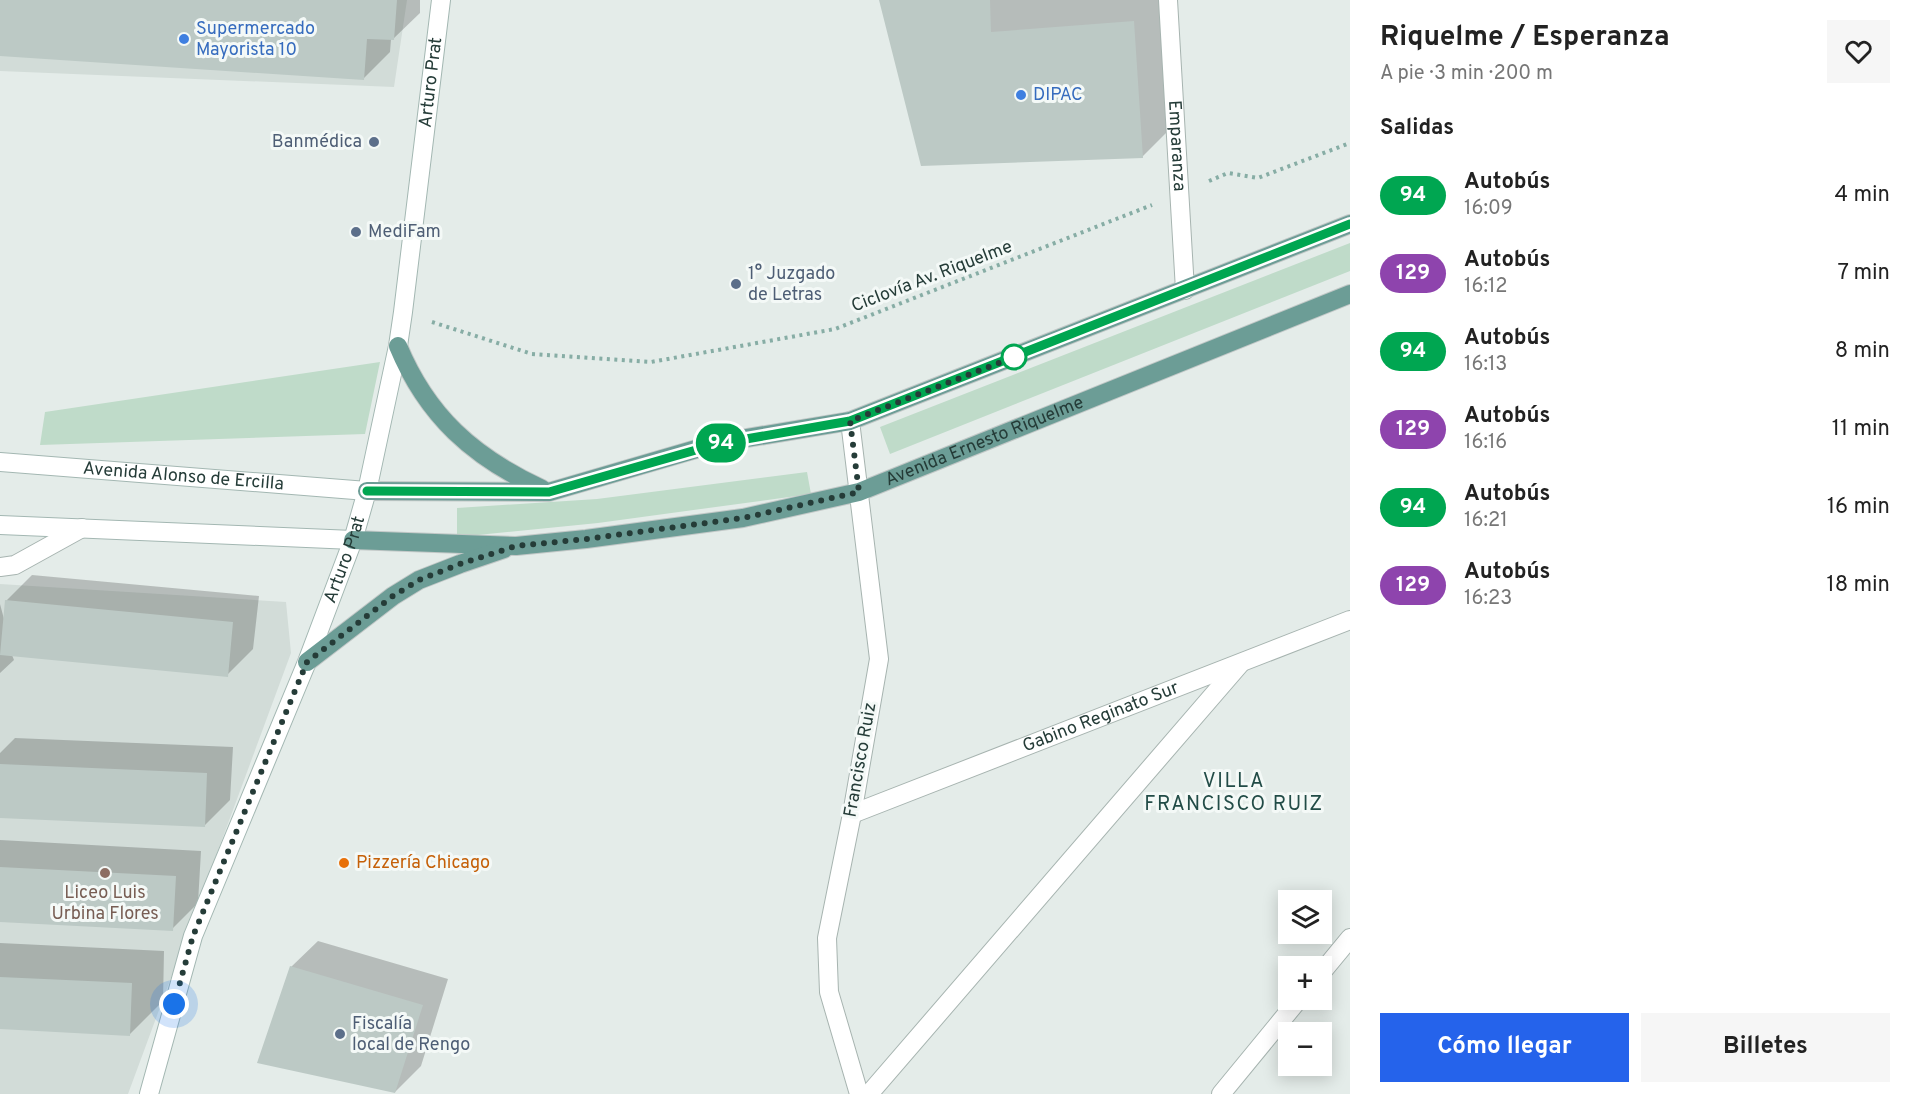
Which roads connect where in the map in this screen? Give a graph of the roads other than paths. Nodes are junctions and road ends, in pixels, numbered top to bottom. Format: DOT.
graph roads {
  1 [pos="441,0"];
  2 [pos="1168,0"];
  3 [pos="1350,224"];
  4 [pos="1185,290"];
  5 [pos="1350,294"];
  6 [pos="398,346"];
  7 [pos="850,421"];
  8 [pos="0,462"];
  9 [pos="367,491"];
  10 [pos="549,492"];
  11 [pos="859,492"];
  12 [pos="0,525"];
  13 [pos="82,528"];
  14 [pos="354,540"];
  15 [pos="516,546"];
  16 [pos="0,567"];
  17 [pos="1350,620"];
  18 [pos="307,662"];
  19 [pos="1240,664"];
  20 [pos="852,814"];
  21 [pos="1350,938"];
  22 [pos="1332,960"];
  23 [pos="1290,1010"];
  24 [pos="149,1094"];
  25 [pos="859,1094"];
  26 [pos="869,1094"];
  27 [pos="1221,1094"];
  1 -- 6 [label="street, Arturo Prat"];
  2 -- 4 [label="street, Emparanza"];
  3 -- 4 [label="main road"];
  4 -- 7 [label="main road"];
  5 -- 11 [label="main road, Avenida Ernesto Riquelme"];
  6 -- 9 [label="street, Arturo Prat"];
  6 -- 10 [label="main road"];
  7 -- 10 [label="main road"];
  7 -- 11 [label="street, Francisco Ruiz"];
  8 -- 9 [label="street, Avenida Alonso de Ercilla"];
  9 -- 10 [label="main road"];
  9 -- 14 [label="street, Arturo Prat"];
  11 -- 15 [label="main road, Avenida Ernesto Riquelme"];
  11 -- 20 [label="street, Francisco Ruiz"];
  12 -- 13 [label="street"];
  13 -- 14 [label="street"];
  13 -- 16 [label="street"];
  14 -- 15 [label="main road, Avenida Ernesto Riquelme"];
  14 -- 18 [label="street, Arturo Prat"];
  15 -- 18 [label="main road"];
  17 -- 19 [label="street, Gabino Reginato Sur"];
  18 -- 24 [label="street, Arturo Prat"];
  19 -- 20 [label="street, Gabino Reginato Sur"];
  19 -- 26 [label="street"];
  20 -- 25 [label="street, Francisco Ruiz"];
  21 -- 22 [label="street"];
  23 -- 27 [label="street"];
}
